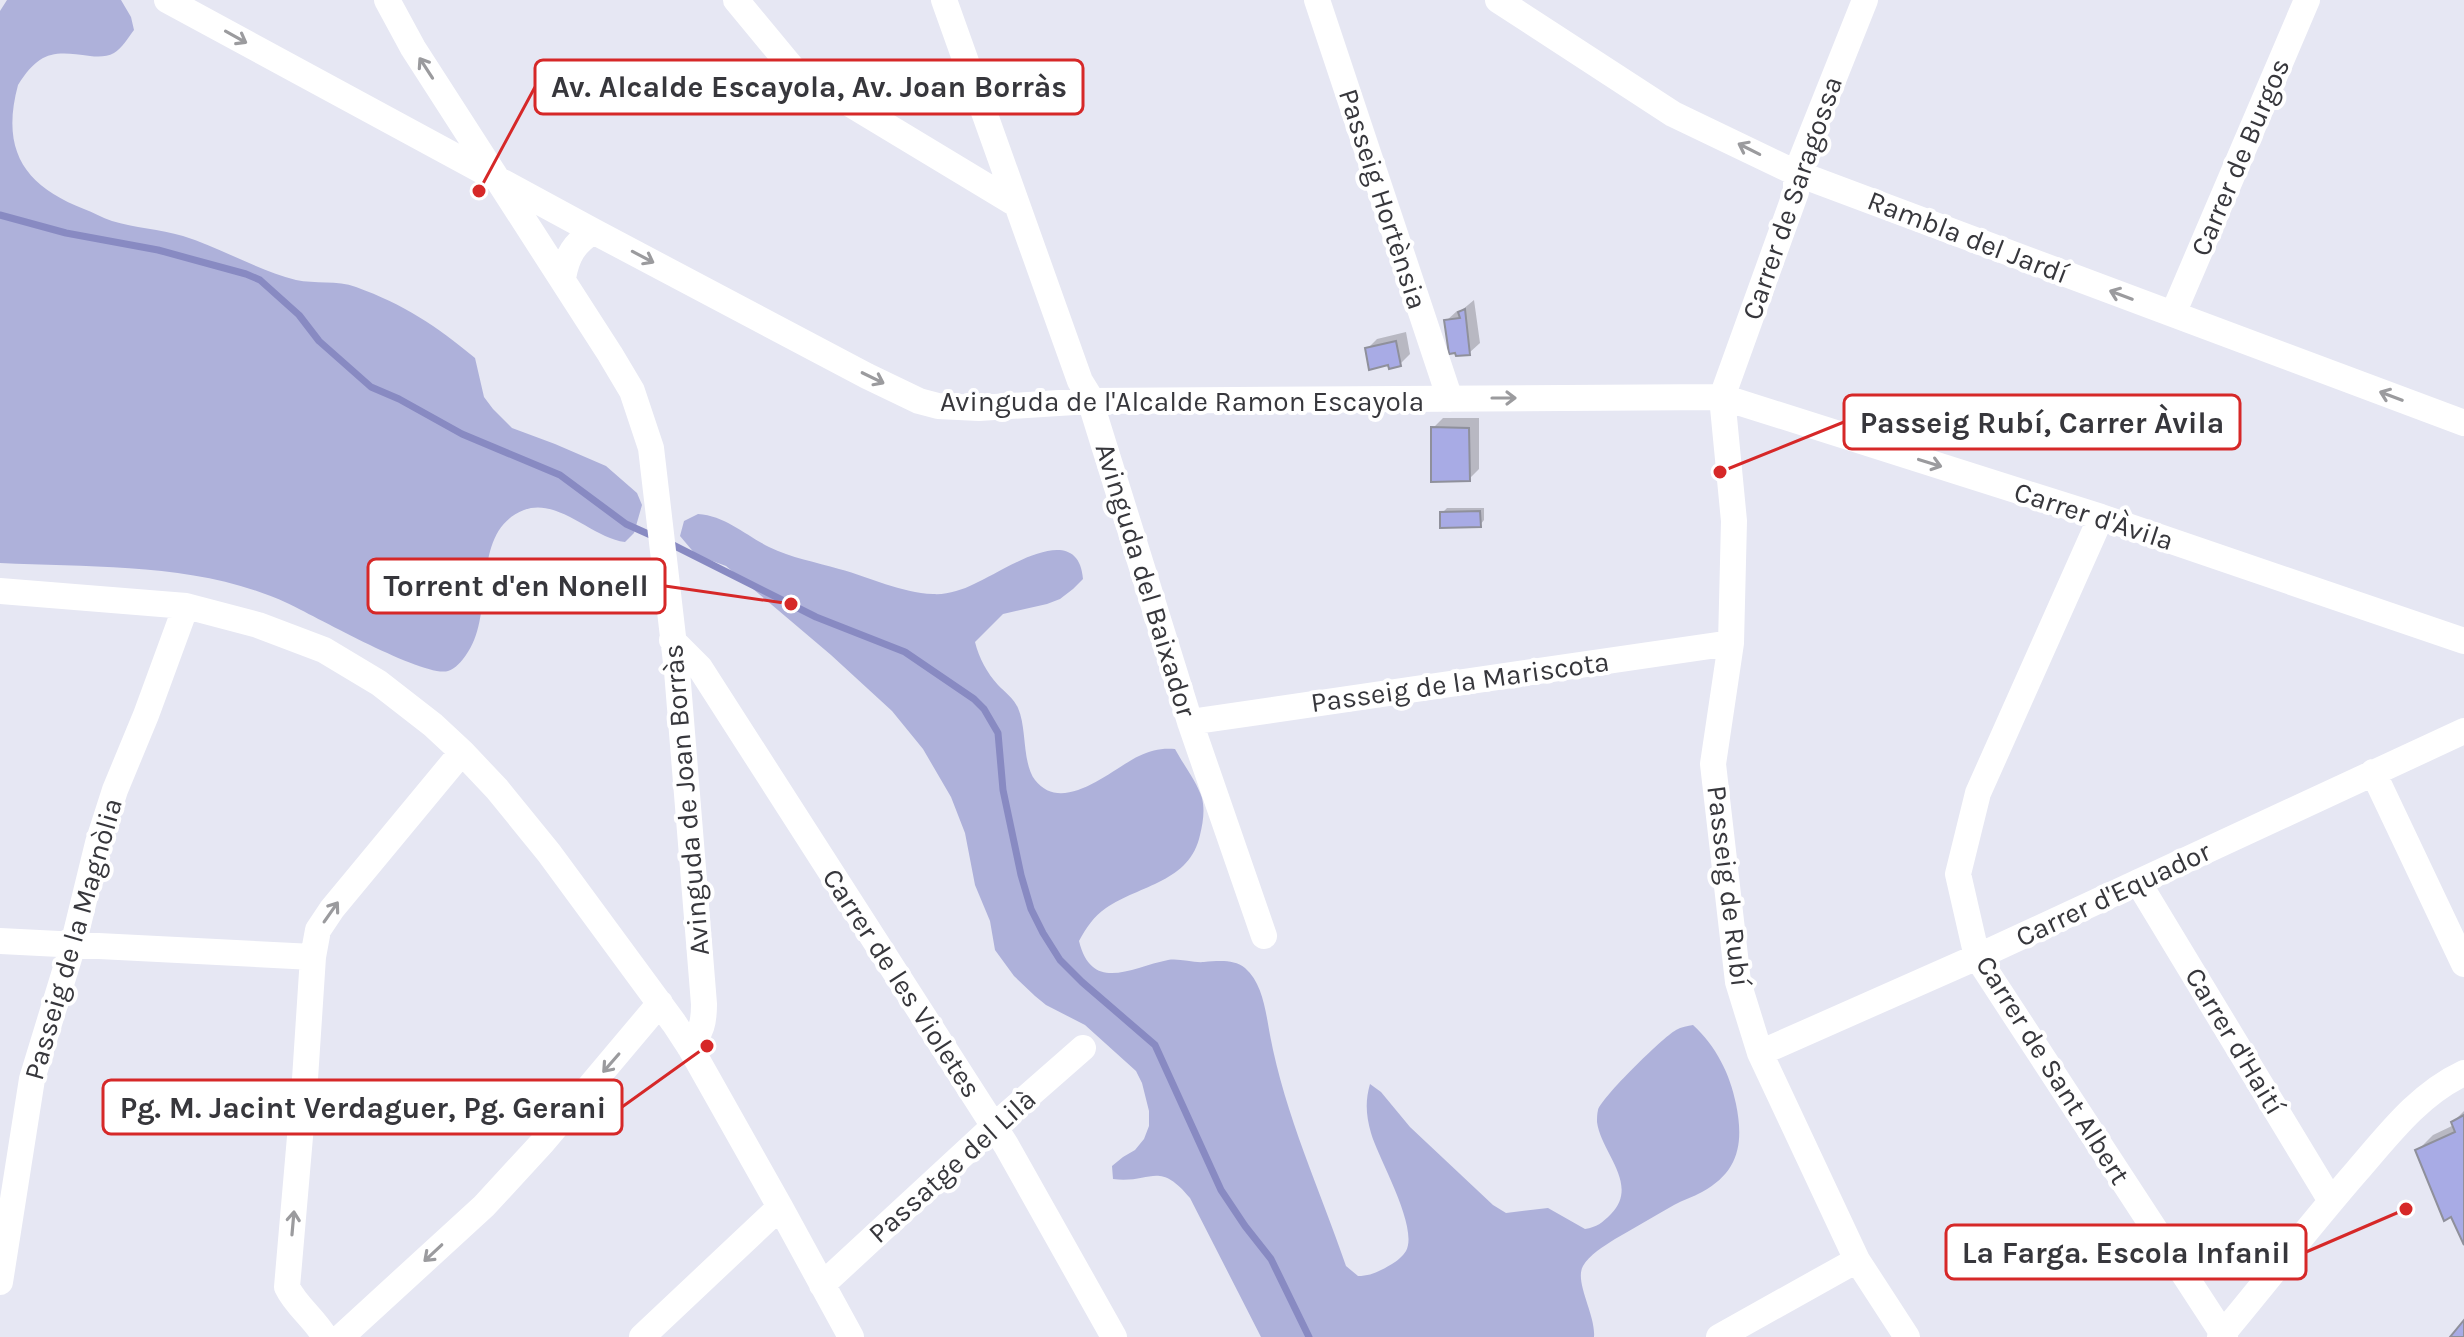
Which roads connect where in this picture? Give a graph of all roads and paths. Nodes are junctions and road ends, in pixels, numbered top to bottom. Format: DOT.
graph roads {
  1 [pos="167,0"];
  2 [pos="387,0"];
  3 [pos="736,0"];
  4 [pos="944,0"];
  5 [pos="1317,0"];
  6 [pos="1498,0"];
  7 [pos="1865,0"];
  8 [pos="2307,0"];
  9 [pos="458,119"];
  10 [pos="429,143"];
  11 [pos="1796,173"];
  12 [pos="500,180"];
  13 [pos="1016,204"];
  14 [pos="593,231"];
  15 [pos="563,278"];
  16 [pos="2173,314"];
  17 [pos="1722,397"];
  18 [pos="1450,399"];
  19 [pos="1090,401"];
  20 [pos="2464,423"];
  21 [pos="2101,517"];
  22 [pos="0,591"];
  23 [pos="186,606"];
  24 [pos="672,640"];
  25 [pos="2464,641"];
  26 [pos="1731,643"];
  27 [pos="1190,722"];
  28 [pos="2464,731"];
  29 [pos="462,752"];
  30 [pos="2373,772"];
  31 [pos="2138,882"];
  32 [pos="1264,936"];
  33 [pos="0,941"];
  34 [pos="73,945"];
  35 [pos="313,957"];
  36 [pos="1977,957"];
  37 [pos="2464,964"];
  38 [pos="660,1003"];
  39 [pos="689,1046"];
  40 [pos="1083,1048"];
  41 [pos="1760,1053"];
  42 [pos="2464,1073"];
  43 [pos="994,1126"];
  44 [pos="2331,1201"];
  45 [pos="780,1207"];
  46 [pos="1857,1260"];
  47 [pos="0,1282"];
  48 [pos="822,1285"];
  49 [pos="2223,1336"];
  50 [pos="325,1337"];
  51 [pos="341,1337"];
  52 [pos="642,1337"];
  53 [pos="851,1337"];
  54 [pos="1114,1337"];
  55 [pos="1719,1337"];
  56 [pos="1907,1337"];
  1 -- 10 [label="street, Avinguda de l'Alcalde Ramon Escayola, one-way"];
  9 -- 2 [label="street, Avinguda de Joan Borràs, one-way"];
  3 -- 13 [label="street"];
  4 -- 13 [label="street, Avinguda del Baixador"];
  5 -- 18 [label="street, Passeig Hortènsia"];
  11 -- 6 [label="street, Rambla del Jardí, one-way"];
  7 -- 11 [label="street, Carrer de Saragossa"];
  8 -- 16 [label="street, Carrer de Burgos"];
  9 -- 10 [label="street"];
  9 -- 12 [label="street, Avinguda de Joan Borràs"];
  10 -- 12 [label="street, Avinguda de l'Alcalde Ramon Escayola"];
  16 -- 11 [label="street, Rambla del Jardí, one-way"];
  11 -- 17 [label="street, Carrer de Saragossa"];
  12 -- 14 [label="street, Avinguda de l'Alcalde Ramon Escayola"];
  12 -- 15 [label="street, Avinguda de Joan Borràs"];
  13 -- 19 [label="street, Avinguda del Baixador"];
  14 -- 15 [label="street"];
  14 -- 19 [label="street, Avinguda de l'Alcalde Ramon Escayola, one-way"];
  15 -- 24 [label="street, Avinguda de Joan Borràs"];
  20 -- 16 [label="street, Rambla del Jardí, one-way"];
  18 -- 17 [label="street, Avinguda de l'Alcalde Ramon Escayola, one-way"];
  17 -- 21 [label="street, Carrer d'Àvila, one-way"];
  17 -- 26 [label="street, Passeig de Rubí"];
  18 -- 19 [label="street, Avinguda de l'Alcalde Ramon Escayola"];
  19 -- 27 [label="street, Avinguda del Baixador"];
  21 -- 25 [label="street, Carrer d'Àvila"];
  21 -- 36 [label="street, Carrer de Sant Albert"];
  22 -- 23 [label="street"];
  23 -- 29 [label="street"];
  23 -- 34 [label="street, Passeig de la Magnòlia"];
  24 -- 39 [label="street, Avinguda de Joan Borràs"];
  24 -- 43 [label="street, Carrer de les Violetes"];
  26 -- 27 [label="street, Passeig de la Mariscota"];
  26 -- 41 [label="street, Passeig de Rubí"];
  27 -- 32 [label="street, Avinguda del Baixador"];
  28 -- 30 [label="street, Carrer d'Equador"];
  35 -- 29 [label="street, one-way"];
  29 -- 38 [label="street"];
  30 -- 31 [label="street, Carrer d'Equador"];
  30 -- 37 [label="street"];
  31 -- 36 [label="street, Carrer d'Equador"];
  31 -- 44 [label="street, Carrer d'Haití"];
  33 -- 34 [label="street"];
  34 -- 35 [label="street"];
  34 -- 47 [label="street, Passeig de la Magnòlia"];
  50 -- 35 [label="street, one-way"];
  36 -- 41 [label="street, Carrer d'Equador"];
  36 -- 49 [label="street, Carrer de Sant Albert"];
  38 -- 39 [label="street"];
  38 -- 51 [label="street, one-way"];
  39 -- 45 [label="street"];
  40 -- 43 [label="street, Passatge del Lilà"];
  41 -- 46 [label="street, Passeig de Rubí"];
  42 -- 44 [label="street"];
  43 -- 48 [label="street, Passatge del Lilà"];
  43 -- 54 [label="street, Carrer de les Violetes"];
  44 -- 49 [label="street"];
  45 -- 48 [label="street"];
  45 -- 52 [label="street"];
  46 -- 55 [label="street"];
  46 -- 56 [label="street, Passeig de Rubí"];
  48 -- 53 [label="street"];
}
